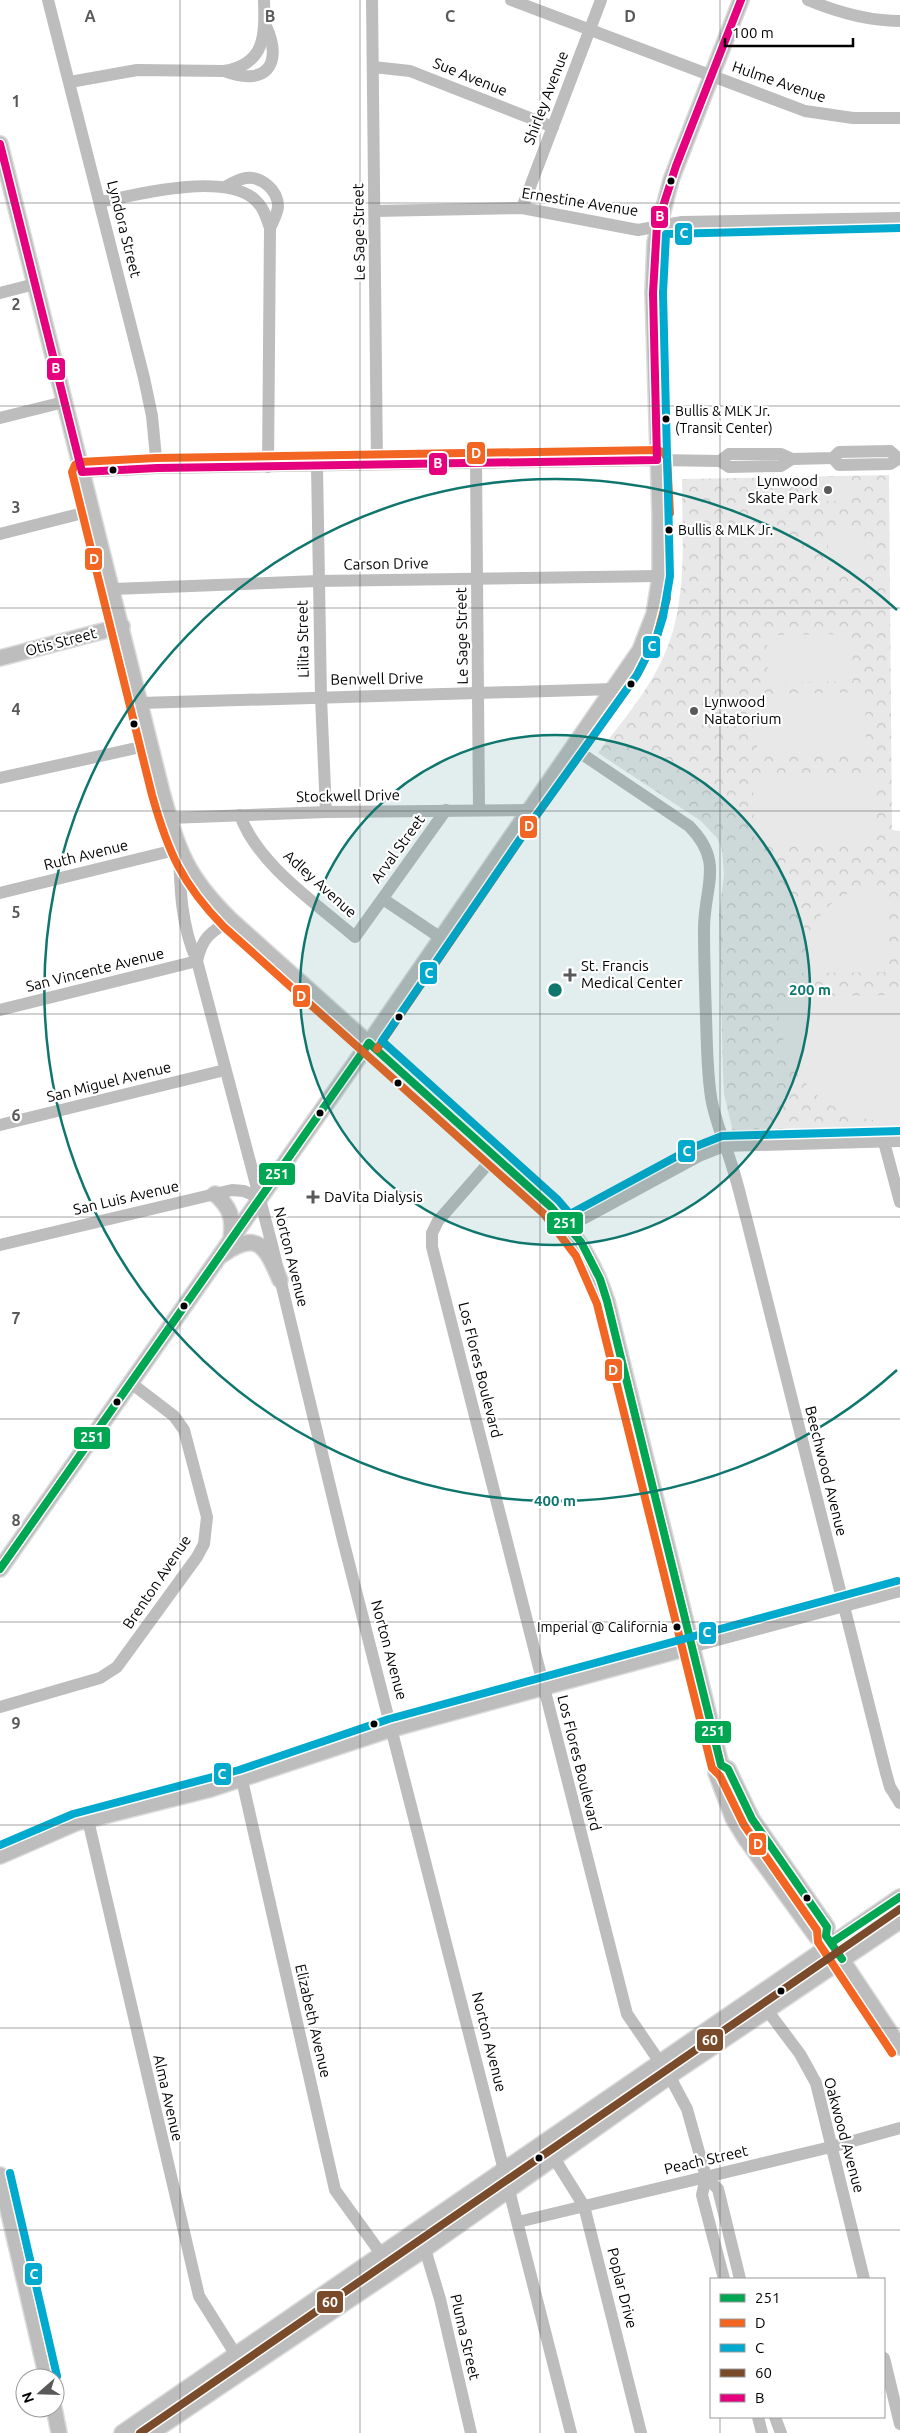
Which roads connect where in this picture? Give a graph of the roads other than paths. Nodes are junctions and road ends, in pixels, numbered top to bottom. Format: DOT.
graph roads {
  1 [pos="48,0"];
  2 [pos="264,0"];
  3 [pos="372,0"];
  4 [pos="511,0"];
  5 [pos="600,0"];
  6 [pos="741,0"];
  7 [pos="808,0"];
  8 [pos="900,20"];
  9 [pos="265,24"];
  10 [pos="590,30"];
  11 [pos="373,67"];
  12 [pos="224,71"];
  13 [pos="712,76"];
  14 [pos="70,82"];
  15 [pos="900,118"];
  16 [pos="553,127"];
  17 [pos="0,144"];
  18 [pos="3,168"];
  19 [pos="224,186"];
  20 [pos="100,202"];
  21 [pos="522,208"];
  22 [pos="375,211"];
  23 [pos="900,218"];
  24 [pos="658,225"];
  25 [pos="270,228"];
  26 [pos="35,284"];
  27 [pos="0,293"];
  28 [pos="64,402"];
  29 [pos="0,418"];
  30 [pos="899,458"];
  31 [pos="658,460"];
  32 [pos="476,462"];
  33 [pos="377,464"];
  34 [pos="317,466"];
  35 [pos="268,467"];
  36 [pos="157,468"];
  37 [pos="82,472"];
  38 [pos="91,511"];
  39 [pos="0,534"];
  40 [pos="660,576"];
  41 [pos="478,579"];
  42 [pos="318,581"];
  43 [pos="112,589"];
  44 [pos="122,626"];
  45 [pos="0,658"];
  46 [pos="615,689"];
  47 [pos="479,694"];
  48 [pos="321,696"];
  49 [pos="140,703"];
  50 [pos="150,744"];
  51 [pos="573,748"];
  52 [pos="0,778"];
  53 [pos="479,809"];
  54 [pos="446,810"];
  55 [pos="528,810"];
  56 [pos="326,812"];
  57 [pos="240,815"];
  58 [pos="169,818"];
  59 [pos="179,849"];
  60 [pos="0,893"];
  61 [pos="383,899"];
  62 [pos="231,920"];
  63 [pos="441,938"];
  64 [pos="197,961"];
  65 [pos="0,1010"];
  66 [pos="369,1043"];
  67 [pos="225,1070"];
  68 [pos="0,1125"];
  69 [pos="884,1142"];
  70 [pos="900,1142"];
  71 [pos="724,1146"];
  72 [pos="494,1157"];
  73 [pos="215,1194"];
  74 [pos="260,1198"];
  75 [pos="900,1202"];
  76 [pos="568,1227"];
  77 [pos="231,1238"];
  78 [pos="0,1245"];
  79 [pos="215,1260"];
  80 [pos="280,1280"];
  81 [pos="131,1383"];
  82 [pos="0,1570"];
  83 [pos="900,1591"];
  84 [pos="843,1606"];
  85 [pos="691,1647"];
  86 [pos="543,1689"];
  87 [pos="0,1707"];
  88 [pos="392,1729"];
  89 [pos="242,1780"];
  90 [pos="900,1803"];
  91 [pos="88,1820"];
  92 [pos="0,1856"];
  93 [pos="900,1896"];
  94 [pos="900,1921"];
  95 [pos="828,1940"];
  96 [pos="842,1958"];
  97 [pos="768,2010"];
  98 [pos="900,2047"];
  99 [pos="660,2062"];
  100 [pos="670,2077"];
  101 [pos="900,2128"];
  102 [pos="831,2147"];
  103 [pos="554,2158"];
  104 [pos="505,2169"];
  105 [pos="706,2177"];
  106 [pos="0,2179"];
  107 [pos="510,2188"];
  108 [pos="454,2204"];
  109 [pos="584,2206"];
  110 [pos="518,2222"];
  111 [pos="425,2249"];
  112 [pos="382,2255"];
  113 [pos="724,2278"];
  114 [pos="740,2278"];
  115 [pos="864,2278"];
  116 [pos="356,2295"];
  117 [pos="235,2356"];
  118 [pos="885,2362"];
  119 [pos="45,2368"];
  120 [pos="246,2371"];
  121 [pos="56,2418"];
  122 [pos="758,2418"];
  123 [pos="775,2418"];
  124 [pos="900,2424"];
  125 [pos="60,2433"];
  126 [pos="122,2433"];
  127 [pos="151,2433"];
  128 [pos="471,2433"];
  129 [pos="571,2433"];
  130 [pos="641,2433"];
  131 [pos="762,2433"];
  132 [pos="781,2433"];
  1 -- 14 [label="street, Lyndora Street"];
  2 -- 9 [label="street"];
  3 -- 11 [label="street, Le Sage Street"];
  4 -- 10 [label="street, Hulme Avenue"];
  5 -- 10 [label="street, Shirley Avenue"];
  6 -- 13 [label="main road"];
  7 -- 8 [label="street"];
  9 -- 12 [label="street"];
  9 -- 12 [label="street"];
  10 -- 13 [label="street, Hulme Avenue"];
  10 -- 16 [label="street, Shirley Avenue"];
  11 -- 16 [label="street, Sue Avenue"];
  11 -- 22 [label="street, Le Sage Street"];
  12 -- 14 [label="street"];
  13 -- 15 [label="street, Hulme Avenue"];
  13 -- 24 [label="main road"];
  14 -- 20 [label="street, Lyndora Street"];
  16 -- 21 [label="street, Shirley Avenue"];
  17 -- 18 [label="main road"];
  18 -- 26 [label="main road"];
  19 -- 20 [label="street"];
  19 -- 25 [label="street"];
  19 -- 25 [label="street"];
  20 -- 36 [label="street, Lyndora Street"];
  21 -- 22 [label="street, Ernestine Avenue"];
  21 -- 24 [label="street, Ernestine Avenue"];
  22 -- 33 [label="street, Le Sage Street"];
  23 -- 24 [label="street, Ernestine Avenue"];
  24 -- 31 [label="main road"];
  25 -- 35 [label="street"];
  26 -- 27 [label="street"];
  26 -- 28 [label="main road"];
  28 -- 29 [label="street"];
  28 -- 37 [label="main road"];
  30 -- 31 [label="street"];
  31 -- 32 [label="street"];
  31 -- 40 [label="main road"];
  32 -- 33 [label="street"];
  32 -- 41 [label="street, Le Sage Street"];
  33 -- 34 [label="street"];
  34 -- 35 [label="street"];
  34 -- 42 [label="street, Lilita Street"];
  35 -- 36 [label="street"];
  36 -- 37 [label="street"];
  37 -- 38 [label="main road"];
  38 -- 39 [label="street"];
  38 -- 43 [label="main road"];
  40 -- 41 [label="street, Carson Drive"];
  40 -- 46 [label="main road"];
  41 -- 42 [label="street, Carson Drive"];
  41 -- 47 [label="street, Le Sage Street"];
  42 -- 43 [label="street, Carson Drive"];
  42 -- 48 [label="street, Lilita Street"];
  43 -- 44 [label="main road"];
  44 -- 45 [label="main road, Otis Street"];
  44 -- 49 [label="main road"];
  46 -- 47 [label="street, Benwell Drive"];
  46 -- 51 [label="main road"];
  47 -- 48 [label="street, Benwell Drive"];
  47 -- 53 [label="street, Le Sage Street"];
  48 -- 49 [label="street, Benwell Drive"];
  48 -- 56 [label="street, Lilita Street"];
  49 -- 50 [label="main road"];
  50 -- 52 [label="street"];
  50 -- 58 [label="main road"];
  51 -- 55 [label="main road"];
  51 -- 71 [label="street, Beechwood Avenue"];
  53 -- 54 [label="street, Stockwell Drive"];
  53 -- 55 [label="street, Stockwell Drive"];
  54 -- 56 [label="street, Stockwell Drive"];
  54 -- 61 [label="street, Arval Street"];
  55 -- 63 [label="main road"];
  56 -- 57 [label="street, Stockwell Drive"];
  57 -- 58 [label="street, Stockwell Drive"];
  57 -- 61 [label="street, Adley Avenue"];
  58 -- 59 [label="main road"];
  59 -- 60 [label="street, Ruth Avenue"];
  59 -- 62 [label="main road"];
  59 -- 64 [label="street, Norton Avenue"];
  61 -- 63 [label="street, Arval Street"];
  62 -- 64 [label="street"];
  62 -- 66 [label="main road"];
  63 -- 66 [label="main road"];
  64 -- 65 [label="street, San Vincente Avenue"];
  64 -- 67 [label="street, Norton Avenue"];
  66 -- 72 [label="main road"];
  66 -- 74 [label="main road"];
  67 -- 68 [label="street, San Miguel Avenue"];
  67 -- 74 [label="street, Norton Avenue"];
  69 -- 70 [label="street"];
  69 -- 71 [label="street"];
  69 -- 75 [label="street"];
  71 -- 76 [label="street"];
  71 -- 84 [label="street, Beechwood Avenue"];
  72 -- 76 [label="main road"];
  72 -- 86 [label="street, Los Flores Boulevard"];
  73 -- 74 [label="street, San Luis Avenue"];
  73 -- 77 [label="main road"];
  73 -- 78 [label="street, San Luis Avenue"];
  74 -- 77 [label="main road"];
  74 -- 80 [label="street, Norton Avenue"];
  76 -- 85 [label="main road"];
  77 -- 79 [label="main road"];
  79 -- 80 [label="main road"];
  79 -- 81 [label="main road"];
  80 -- 88 [label="street, Norton Avenue"];
  81 -- 82 [label="main road"];
  81 -- 87 [label="street, Brenton Avenue"];
  83 -- 84 [label="street"];
  84 -- 85 [label="street"];
  84 -- 90 [label="street, Beechwood Avenue"];
  85 -- 86 [label="main road"];
  85 -- 95 [label="main road"];
  86 -- 88 [label="main road"];
  86 -- 99 [label="street, Los Flores Boulevard"];
  88 -- 89 [label="main road"];
  88 -- 104 [label="street, Norton Avenue"];
  89 -- 91 [label="main road"];
  89 -- 112 [label="street, Elizabeth Avenue"];
  91 -- 92 [label="main road"];
  91 -- 117 [label="street, Alma Avenue"];
  93 -- 95 [label="main road"];
  94 -- 96 [label="main road"];
  95 -- 96 [label="main road"];
  95 -- 99 [label="main road"];
  96 -- 97 [label="main road"];
  96 -- 98 [label="main road"];
  97 -- 100 [label="main road"];
  97 -- 102 [label="street, Oakwood Avenue"];
  99 -- 100 [label="street, Los Flores Boulevard"];
  99 -- 104 [label="main road"];
  100 -- 103 [label="main road"];
  100 -- 105 [label="street, Los Flores Boulevard"];
  101 -- 102 [label="street, Peach Street"];
  102 -- 105 [label="street, Peach Street"];
  102 -- 115 [label="street, Oakwood Avenue"];
  103 -- 107 [label="main road"];
  103 -- 109 [label="street, Poplar Drive"];
  104 -- 107 [label="street, Norton Avenue"];
  104 -- 108 [label="main road"];
  105 -- 109 [label="street, Peach Street"];
  105 -- 113 [label="street, Los Flores Boulevard"];
  105 -- 114 [label="street, Los Flores Boulevard"];
  106 -- 119 [label="main road"];
  107 -- 110 [label="street, Norton Avenue"];
  107 -- 111 [label="main road"];
  108 -- 111 [label="main road"];
  108 -- 112 [label="main road"];
  109 -- 110 [label="street, Peach Street"];
  109 -- 130 [label="street, Poplar Drive"];
  110 -- 129 [label="street, Norton Avenue"];
  111 -- 116 [label="main road"];
  111 -- 128 [label="street, Pluma Street"];
  112 -- 116 [label="main road"];
  112 -- 117 [label="main road"];
  116 -- 120 [label="main road"];
  117 -- 120 [label="street, Alma Avenue"];
  117 -- 126 [label="main road"];
  118 -- 124 [label="street"];
  120 -- 127 [label="main road"];
  121 -- 125 [label="main road"];
  122 -- 131 [label="street"];
  123 -- 132 [label="street"];
}
